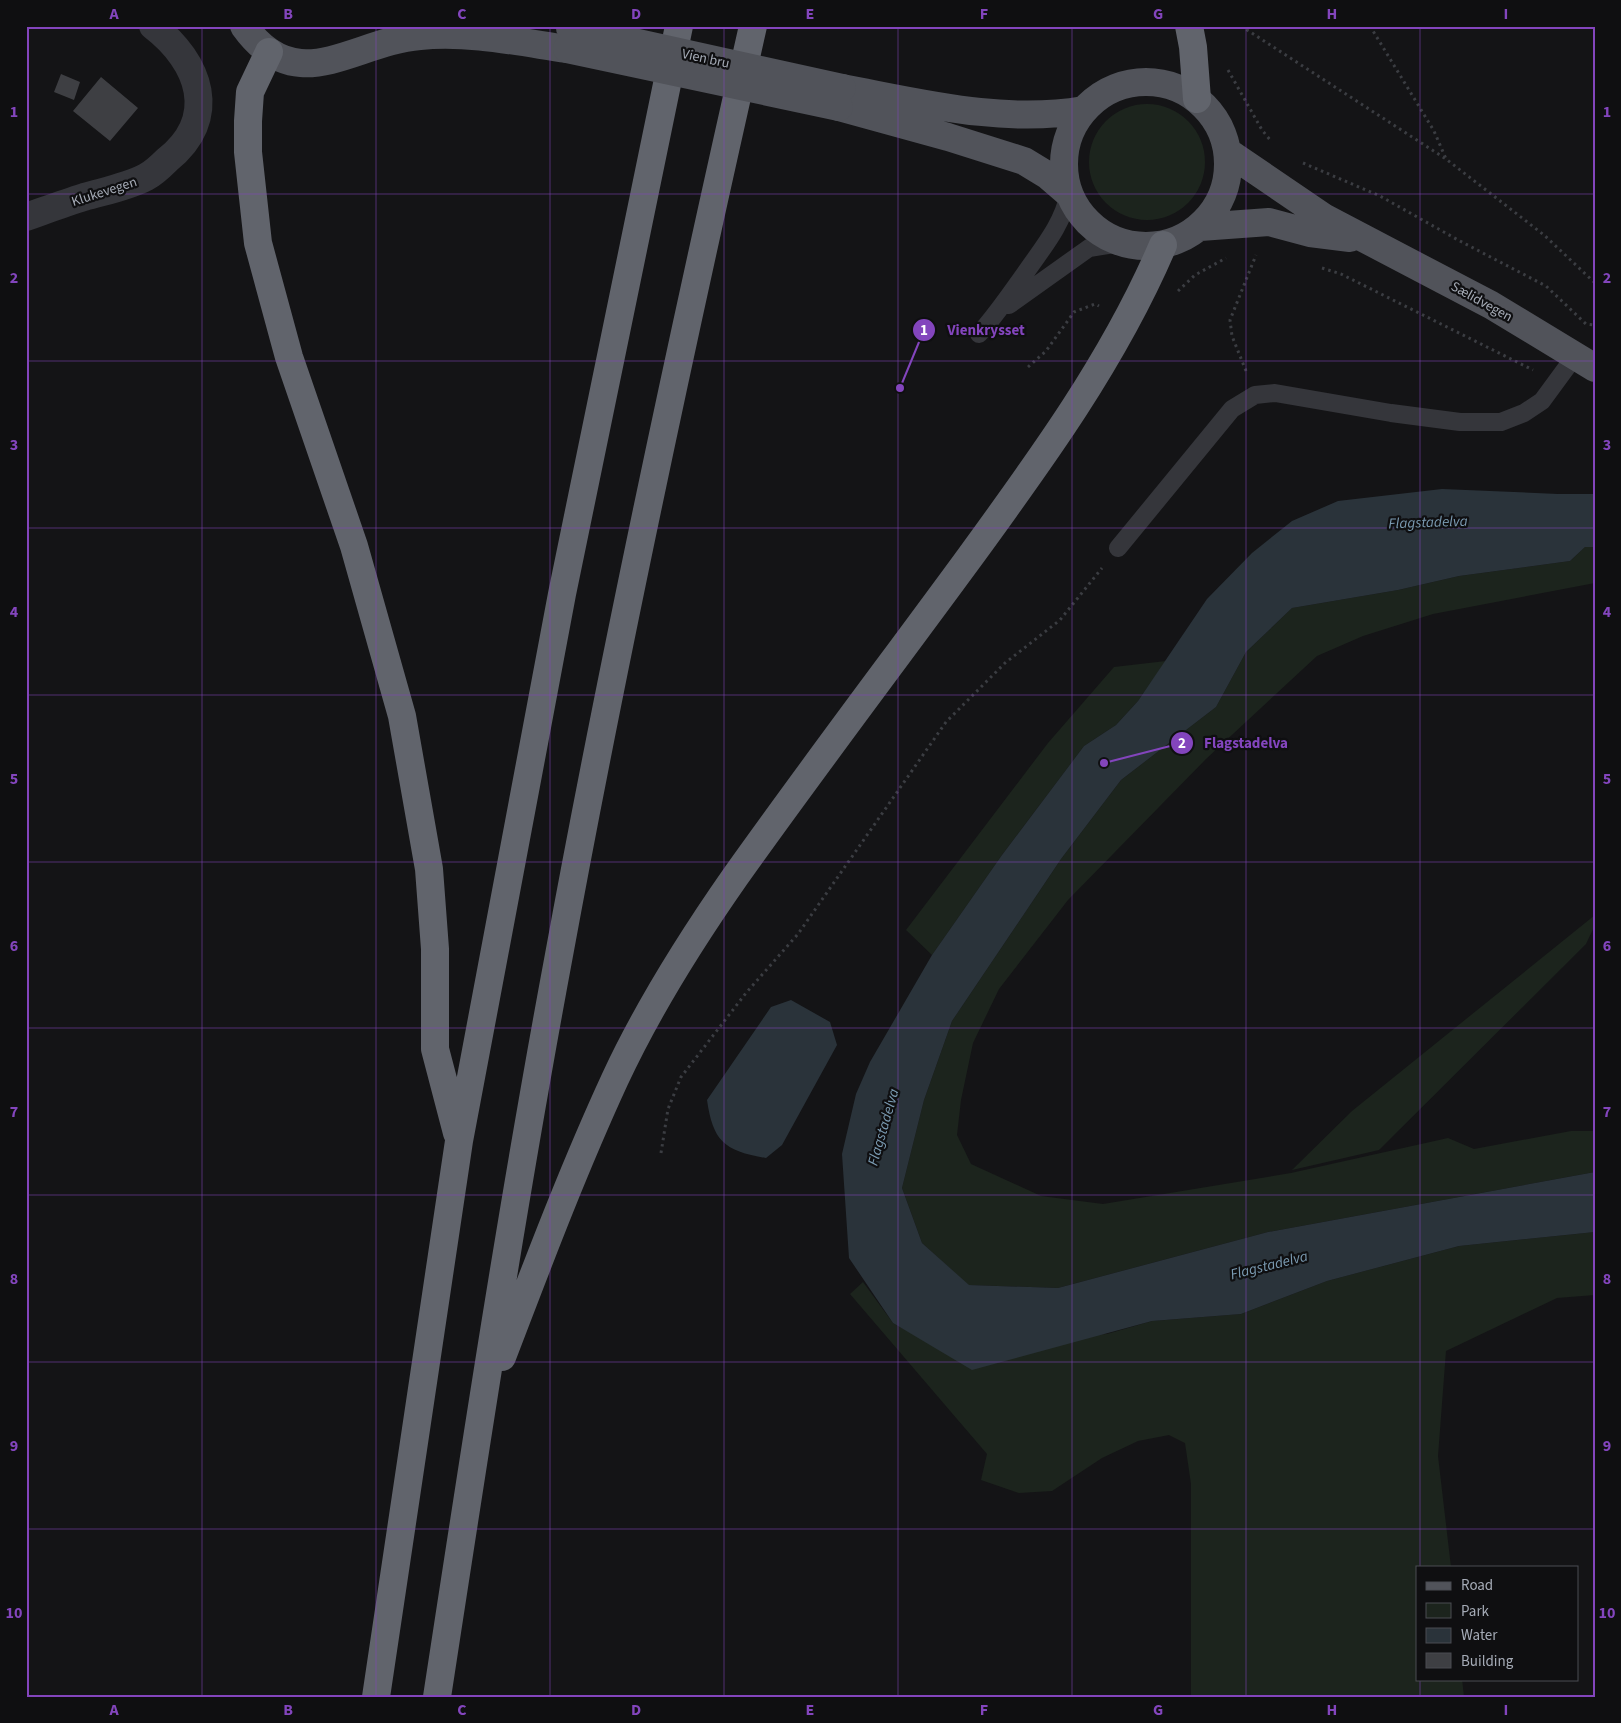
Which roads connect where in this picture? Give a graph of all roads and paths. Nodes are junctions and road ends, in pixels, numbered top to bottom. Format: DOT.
graph roads {
  1 [pos="153,26"];
  2 [pos="244,26"];
  3 [pos="377,26"];
  4 [pos="679,26"];
  5 [pos="752,26"];
  6 [pos="1189,26"];
  7 [pos="1241,26"];
  8 [pos="1370,26"];
  9 [pos="565,34"];
  10 [pos="269,52"];
  11 [pos="352,53"];
  12 [pos="1224,64"];
  13 [pos="841,97"];
  14 [pos="1197,99"];
  15 [pos="1084,110"];
  16 [pos="1276,146"];
  17 [pos="1228,152"];
  18 [pos="1446,160"];
  19 [pos="1301,162"];
  20 [pos="1069,194"];
  21 [pos="26,217"];
  22 [pos="1200,227"];
  23 [pos="1366,241"];
  24 [pos="1121,242"];
  25 [pos="1163,245"];
  26 [pos="1259,248"];
  27 [pos="1230,257"];
  28 [pos="1314,265"];
  29 [pos="1595,283"];
  30 [pos="1176,294"];
  31 [pos="1000,311"];
  32 [pos="1129,316"];
  33 [pos="1595,326"];
  34 [pos="979,334"];
  35 [pos="1585,362"];
  36 [pos="1028,367"];
  37 [pos="1557,383"];
  38 [pos="1255,395"];
  39 [pos="1118,548"];
  40 [pos="459,1141"];
  41 [pos="661,1152"];
  42 [pos="480,1417"];
  43 [pos="376,1697"];
  44 [pos="437,1697"];
  1 -- 21 [label="street, Klukevegen"];
  2 -- 10 [label="main road, Vien bru"];
  3 -- 11 [label="main road"];
  4 -- 40 [label="highway"];
  5 -- 42 [label="highway"];
  6 -- 14 [label="highway"];
  7 -- 18 [label="path"];
  8 -- 18 [label="path"];
  9 -- 11 [label="main road, Vien bru"];
  9 -- 13 [label="main road, Vien bru, bridge"];
  10 -- 11 [label="main road, Vien bru"];
  10 -- 40 [label="highway"];
  12 -- 16 [label="path"];
  13 -- 15 [label="main road"];
  13 -- 20 [label="main road"];
  14 -- 15 [label="main road"];
  14 -- 17 [label="main road"];
  15 -- 20 [label="main road"];
  17 -- 22 [label="main road"];
  17 -- 23 [label="main road, Sælidvegen"];
  18 -- 29 [label="path"];
  19 -- 33 [label="path"];
  20 -- 24 [label="main road"];
  20 -- 31 [label="lane"];
  22 -- 23 [label="main road, Sælidvegen"];
  22 -- 25 [label="main road"];
  23 -- 35 [label="main road, Sælidvegen"];
  24 -- 25 [label="main road"];
  24 -- 31 [label="lane"];
  25 -- 32 [label="highway"];
  26 -- 38 [label="path"];
  27 -- 30 [label="path"];
  28 -- 37 [label="path"];
  31 -- 34 [label="lane"];
  32 -- 36 [label="path"];
  32 -- 42 [label="highway"];
  35 -- 37 [label="lane"];
  37 -- 38 [label="lane"];
  38 -- 39 [label="lane"];
  39 -- 41 [label="path"];
  40 -- 43 [label="highway"];
  42 -- 44 [label="highway"];
}
